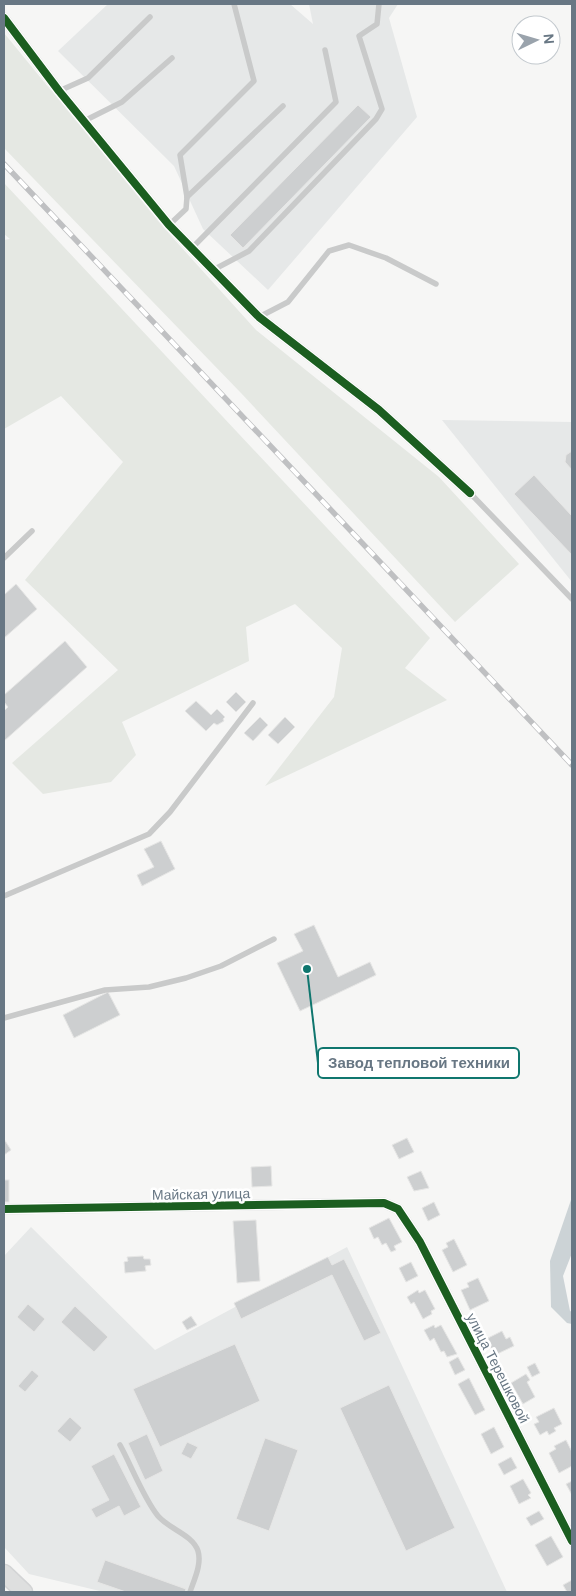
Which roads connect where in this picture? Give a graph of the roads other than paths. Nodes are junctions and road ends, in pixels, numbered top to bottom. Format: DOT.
graph roads {
  1 [pos="234,4"];
  2 [pos="379,4"];
  3 [pos="150,17"];
  4 [pos="4,18"];
  5 [pos="324,50"];
  6 [pos="172,58"];
  7 [pos="59,92"];
  8 [pos="284,106"];
  9 [pos="84,121"];
  10 [pos="187,197"];
  11 [pos="170,225"];
  12 [pos="192,248"];
  13 [pos="213,270"];
  14 [pos="436,284"];
  15 [pos="259,317"];
  16 [pos="470,493"];
  17 [pos="32,531"];
  18 [pos="4,558"];
  19 [pos="572,599"];
  20 [pos="253,703"];
  21 [pos="4,896"];
  22 [pos="274,939"];
  23 [pos="4,1018"];
  24 [pos="4,1209"];
  25 [pos="398,1209"];
  26 [pos="120,1445"];
  27 [pos="572,1541"];
  28 [pos="4,1573"];
  29 [pos="24,1592"];
  30 [pos="190,1592"];
  1 -- 10 [label="lane"];
  2 -- 13 [label="lane"];
  3 -- 7 [label="lane"];
  4 -- 7 [label="street"];
  5 -- 12 [label="lane"];
  6 -- 9 [label="lane"];
  7 -- 9 [label="street"];
  8 -- 10 [label="lane"];
  9 -- 11 [label="street"];
  10 -- 11 [label="lane"];
  11 -- 12 [label="street"];
  12 -- 13 [label="street"];
  13 -- 15 [label="street"];
  14 -- 15 [label="lane"];
  15 -- 16 [label="street"];
  16 -- 19 [label="lane"];
  17 -- 18 [label="lane"];
  20 -- 21 [label="lane"];
  22 -- 23 [label="lane"];
  24 -- 25 [label="street, Майская улица"];
  25 -- 27 [label="street, улица Терешковой"];
  26 -- 30 [label="lane"];
  28 -- 29 [label="main road"];
}
